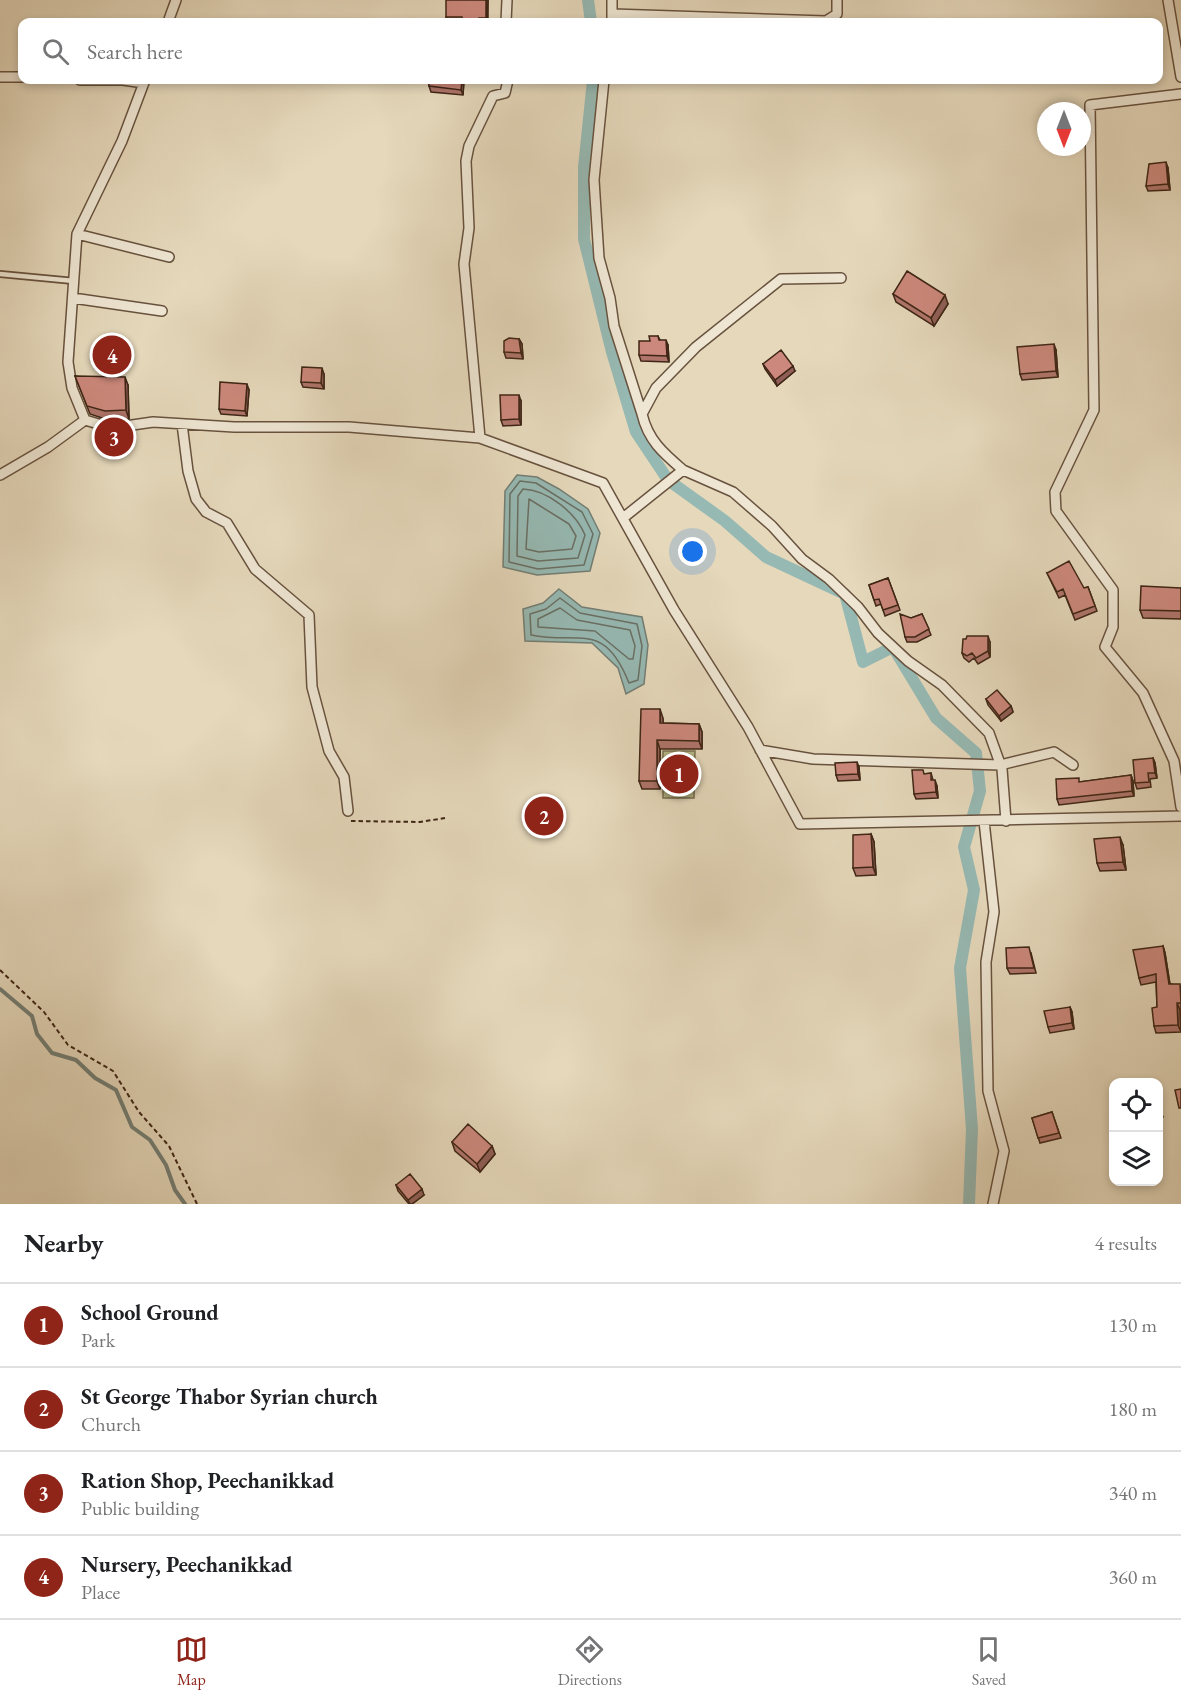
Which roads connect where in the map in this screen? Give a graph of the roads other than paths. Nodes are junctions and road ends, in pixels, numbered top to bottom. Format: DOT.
graph roads {
  1 [pos="176,0"];
  2 [pos="507,0"];
  3 [pos="612,0"];
  4 [pos="837,0"];
  5 [pos="1167,0"];
  6 [pos="169,18"];
  7 [pos="506,18"];
  8 [pos="613,18"];
  9 [pos="831,18"];
  10 [pos="0,76"];
  11 [pos="18,77"];
  12 [pos="1181,77"];
  13 [pos="144,84"];
  14 [pos="507,84"];
  15 [pos="604,84"];
  16 [pos="1181,94"];
  17 [pos="77,234"];
  18 [pos="169,257"];
  19 [pos="0,274"];
  20 [pos="841,278"];
  21 [pos="74,281"];
  22 [pos="73,298"];
  23 [pos="162,311"];
  24 [pos="642,414"];
  25 [pos="85,420"];
  26 [pos="182,424"];
  27 [pos="480,438"];
  28 [pos="682,470"];
  29 [pos="0,475"];
  30 [pos="623,518"];
  31 [pos="760,750"];
  32 [pos="1001,765"];
  33 [pos="1073,765"];
  34 [pos="1181,807"];
  35 [pos="348,811"];
  36 [pos="1181,816"];
  37 [pos="984,821"];
  38 [pos="1006,821"];
  39 [pos="993,1204"];
  1 -- 6 [label="street"];
  2 -- 7 [label="street"];
  3 -- 8 [label="street"];
  4 -- 9 [label="street"];
  5 -- 12 [label="street"];
  10 -- 11 [label="street"];
  13 -- 17 [label="street"];
  14 -- 27 [label="street"];
  15 -- 24 [label="street"];
  16 -- 34 [label="street"];
  17 -- 18 [label="street"];
  17 -- 21 [label="street"];
  19 -- 21 [label="lane"];
  20 -- 24 [label="street"];
  21 -- 22 [label="street"];
  22 -- 23 [label="street"];
  22 -- 25 [label="street"];
  24 -- 28 [label="street"];
  25 -- 26 [label="street"];
  25 -- 29 [label="street"];
  26 -- 27 [label="street"];
  26 -- 35 [label="street"];
  27 -- 30 [label="street"];
  28 -- 30 [label="street"];
  28 -- 32 [label="street"];
  30 -- 31 [label="street"];
  31 -- 32 [label="street"];
  31 -- 37 [label="street"];
  32 -- 33 [label="street"];
  32 -- 38 [label="street"];
  36 -- 38 [label="street"];
  37 -- 38 [label="street"];
  37 -- 39 [label="street"];
}
